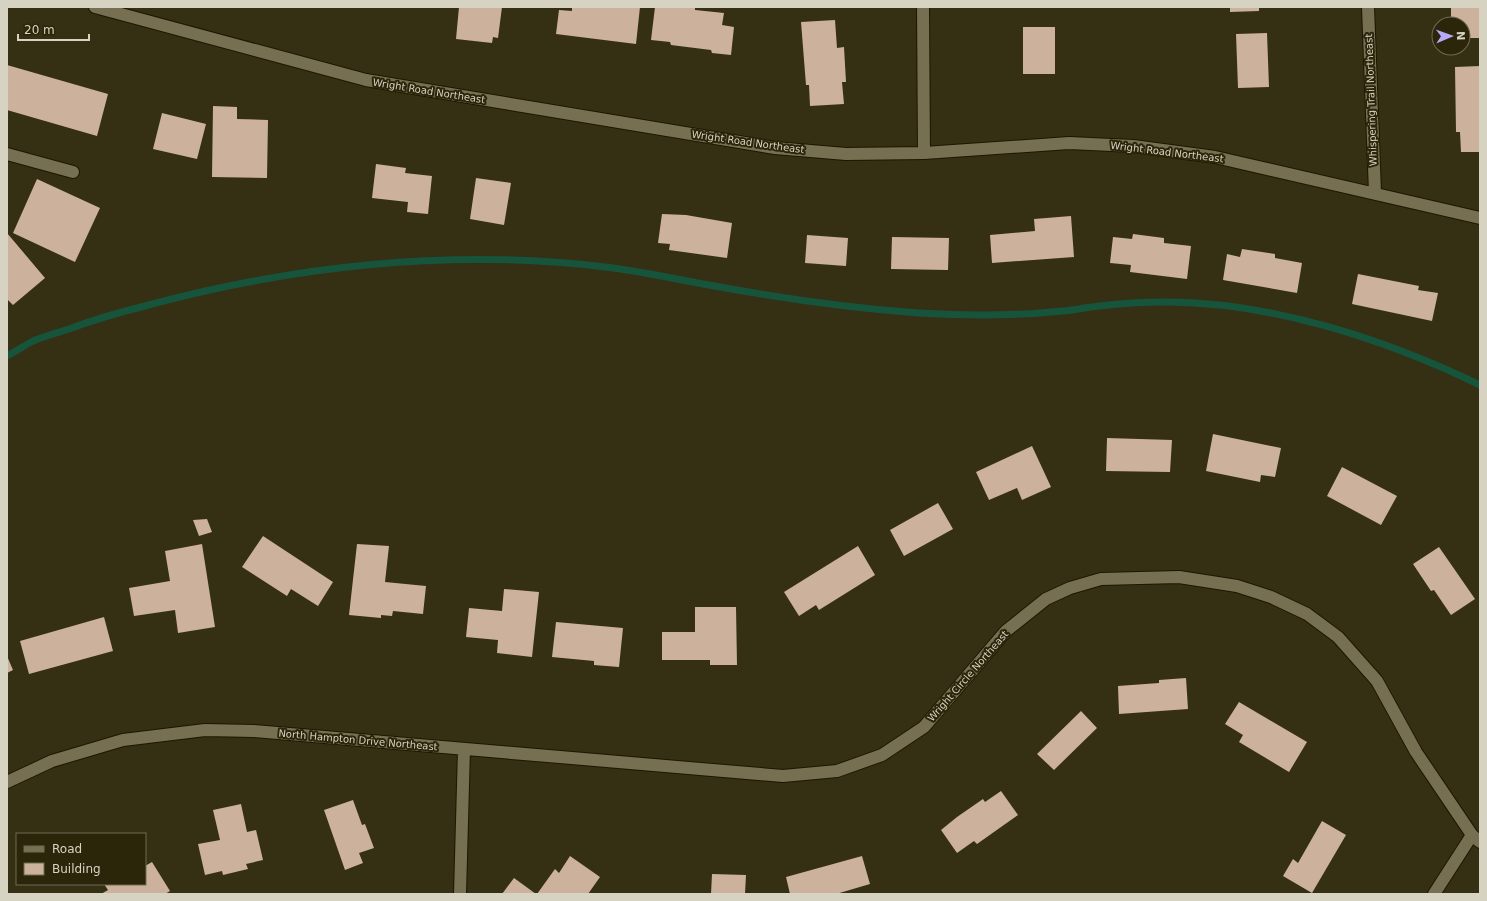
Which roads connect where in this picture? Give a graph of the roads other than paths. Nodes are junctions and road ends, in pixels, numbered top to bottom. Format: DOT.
graph roads {
  1 [pos="94,7"];
  2 [pos="923,7"];
  3 [pos="1368,7"];
  4 [pos="924,153"];
  5 [pos="7,154"];
  6 [pos="73,172"];
  7 [pos="1375,193"];
  8 [pos="1480,218"];
  9 [pos="464,749"];
  10 [pos="717,771"];
  11 [pos="7,782"];
  12 [pos="1476,838"];
  13 [pos="460,894"];
  14 [pos="1434,894"];
  1 -- 4 [label="street, Wright Road Northeast"];
  2 -- 4 [label="street"];
  3 -- 7 [label="street, Whispering Trail Northeast"];
  4 -- 7 [label="street, Wright Road Northeast"];
  5 -- 6 [label="street"];
  7 -- 8 [label="street, Wright Road Northeast"];
  9 -- 10 [label="street, North Hampton Drive Northeast"];
  9 -- 11 [label="street, North Hampton Drive Northeast"];
  9 -- 13 [label="street"];
  10 -- 12 [label="street, Wright Circle Northeast"];
  12 -- 14 [label="street"];
}
